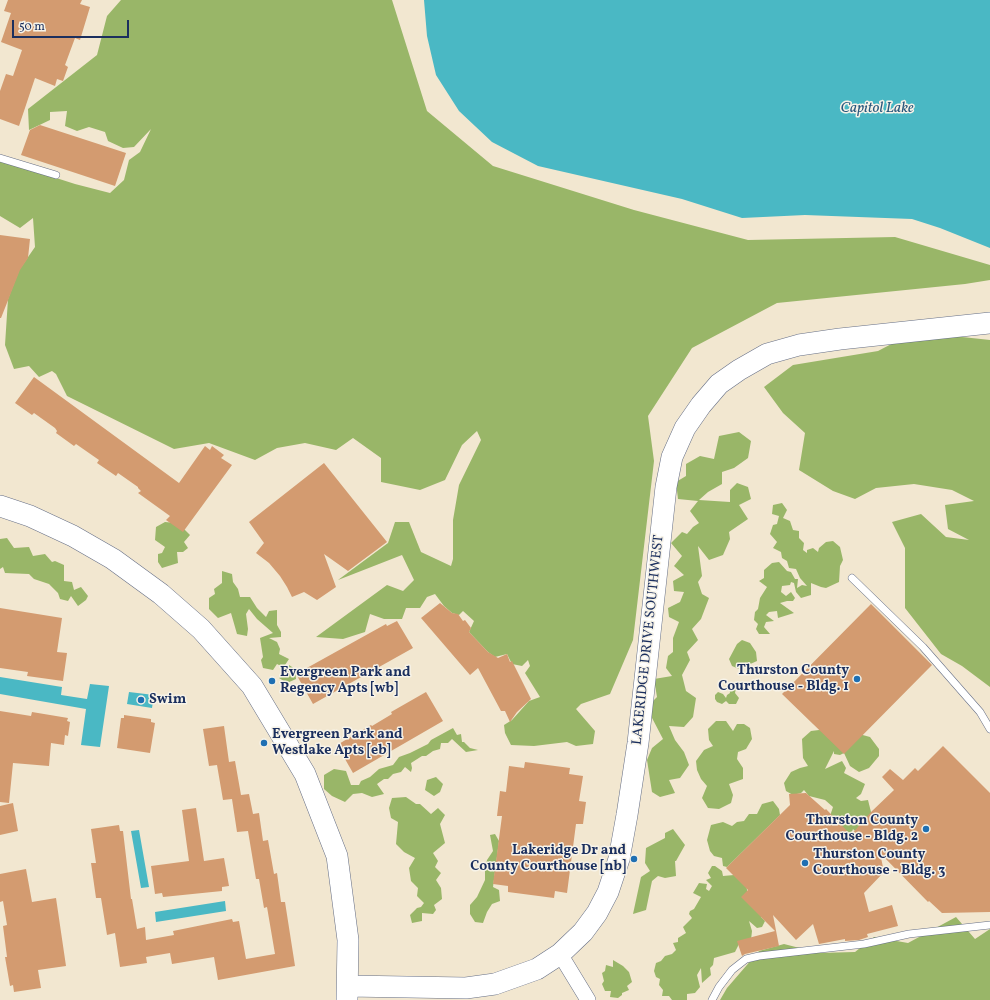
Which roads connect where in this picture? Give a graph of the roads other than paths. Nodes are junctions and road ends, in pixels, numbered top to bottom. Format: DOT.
graph roads {
  1 [pos="0,158"];
  2 [pos="56,175"];
  3 [pos="990,323"];
  4 [pos="0,506"];
  5 [pos="852,578"];
  6 [pos="990,729"];
  7 [pos="990,925"];
  8 [pos="560,954"];
  9 [pos="347,993"];
  10 [pos="588,1000"];
  11 [pos="712,1000"];
  1 -- 2 [label="lane"];
  3 -- 8 [label="street, LAKERIDGE DRIVE SOUTHWEST"];
  4 -- 9 [label="street"];
  5 -- 6 [label="lane"];
  7 -- 11 [label="lane"];
  8 -- 9 [label="street, LAKERIDGE DRIVE SOUTHWEST"];
  8 -- 10 [label="street"];
}
